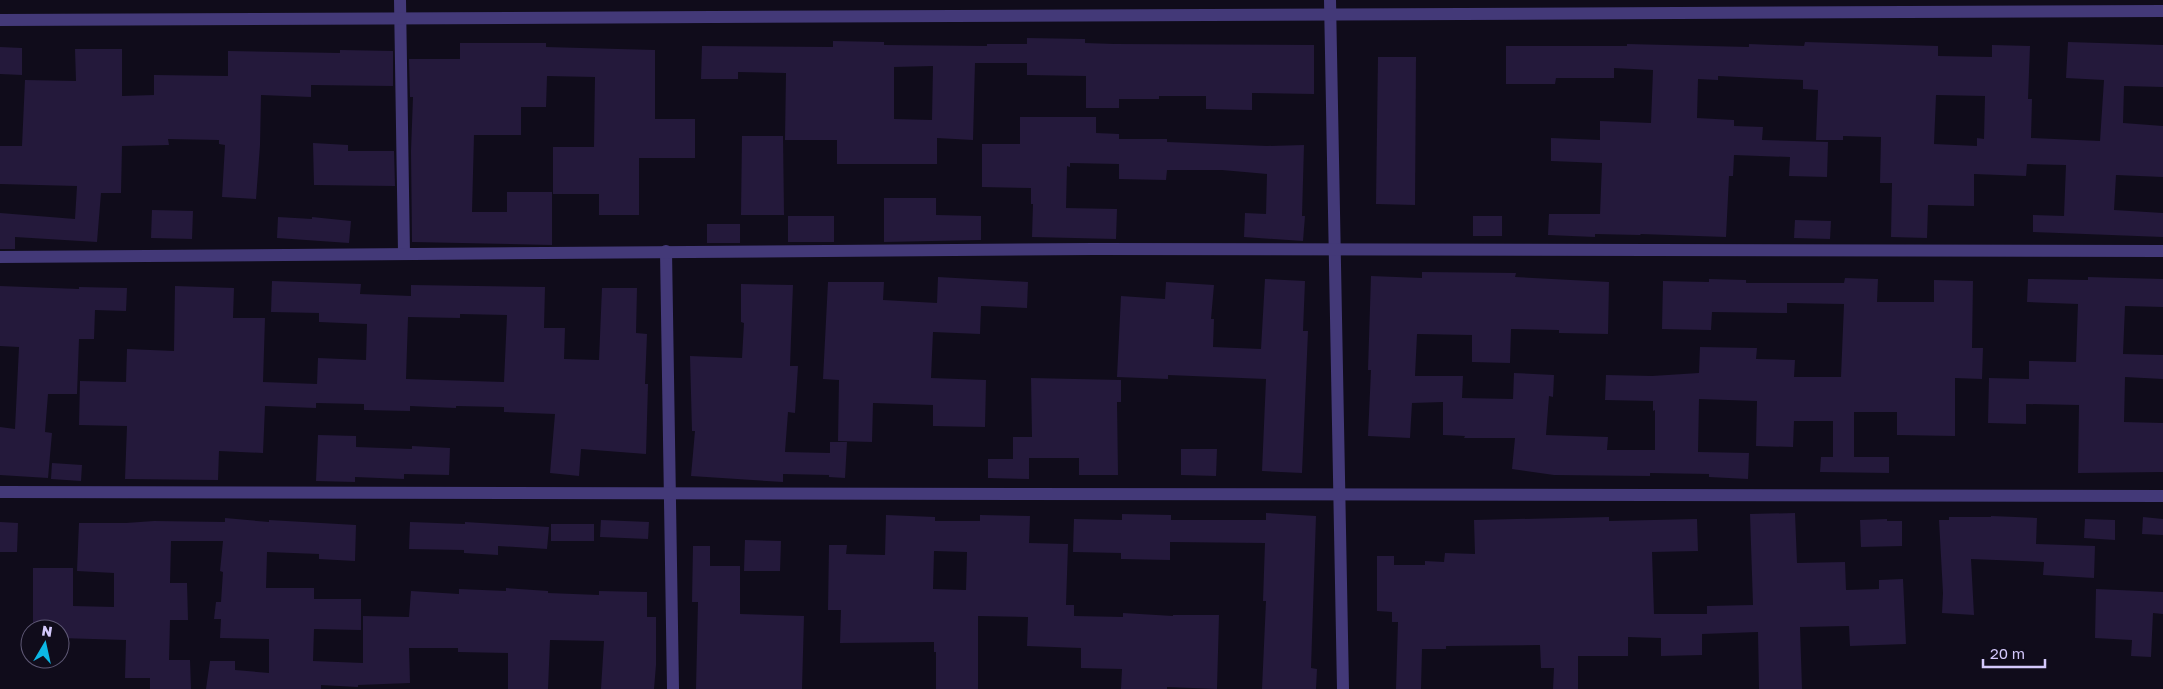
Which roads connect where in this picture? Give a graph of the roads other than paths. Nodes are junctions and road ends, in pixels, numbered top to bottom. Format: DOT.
graph roads {
  1 [pos="400,0"];
  2 [pos="1330,0"];
  3 [pos="2163,11"];
  4 [pos="1330,15"];
  5 [pos="400,19"];
  6 [pos="0,20"];
  7 [pos="1335,249"];
  8 [pos="666,251"];
  9 [pos="2163,251"];
  10 [pos="404,253"];
  11 [pos="0,257"];
  12 [pos="0,492"];
  13 [pos="670,493"];
  14 [pos="1339,494"];
  15 [pos="2163,496"];
  16 [pos="673,689"];
  17 [pos="1343,689"];
  1 -- 5 [label="street"];
  2 -- 4 [label="street"];
  3 -- 4 [label="street"];
  4 -- 5 [label="street"];
  4 -- 7 [label="street"];
  5 -- 6 [label="street"];
  5 -- 10 [label="street"];
  7 -- 8 [label="street"];
  7 -- 9 [label="street"];
  7 -- 14 [label="street"];
  8 -- 10 [label="street"];
  8 -- 13 [label="street"];
  10 -- 11 [label="street"];
  12 -- 13 [label="street"];
  13 -- 14 [label="street"];
  13 -- 16 [label="street"];
  14 -- 15 [label="street"];
  14 -- 17 [label="street"];
}
